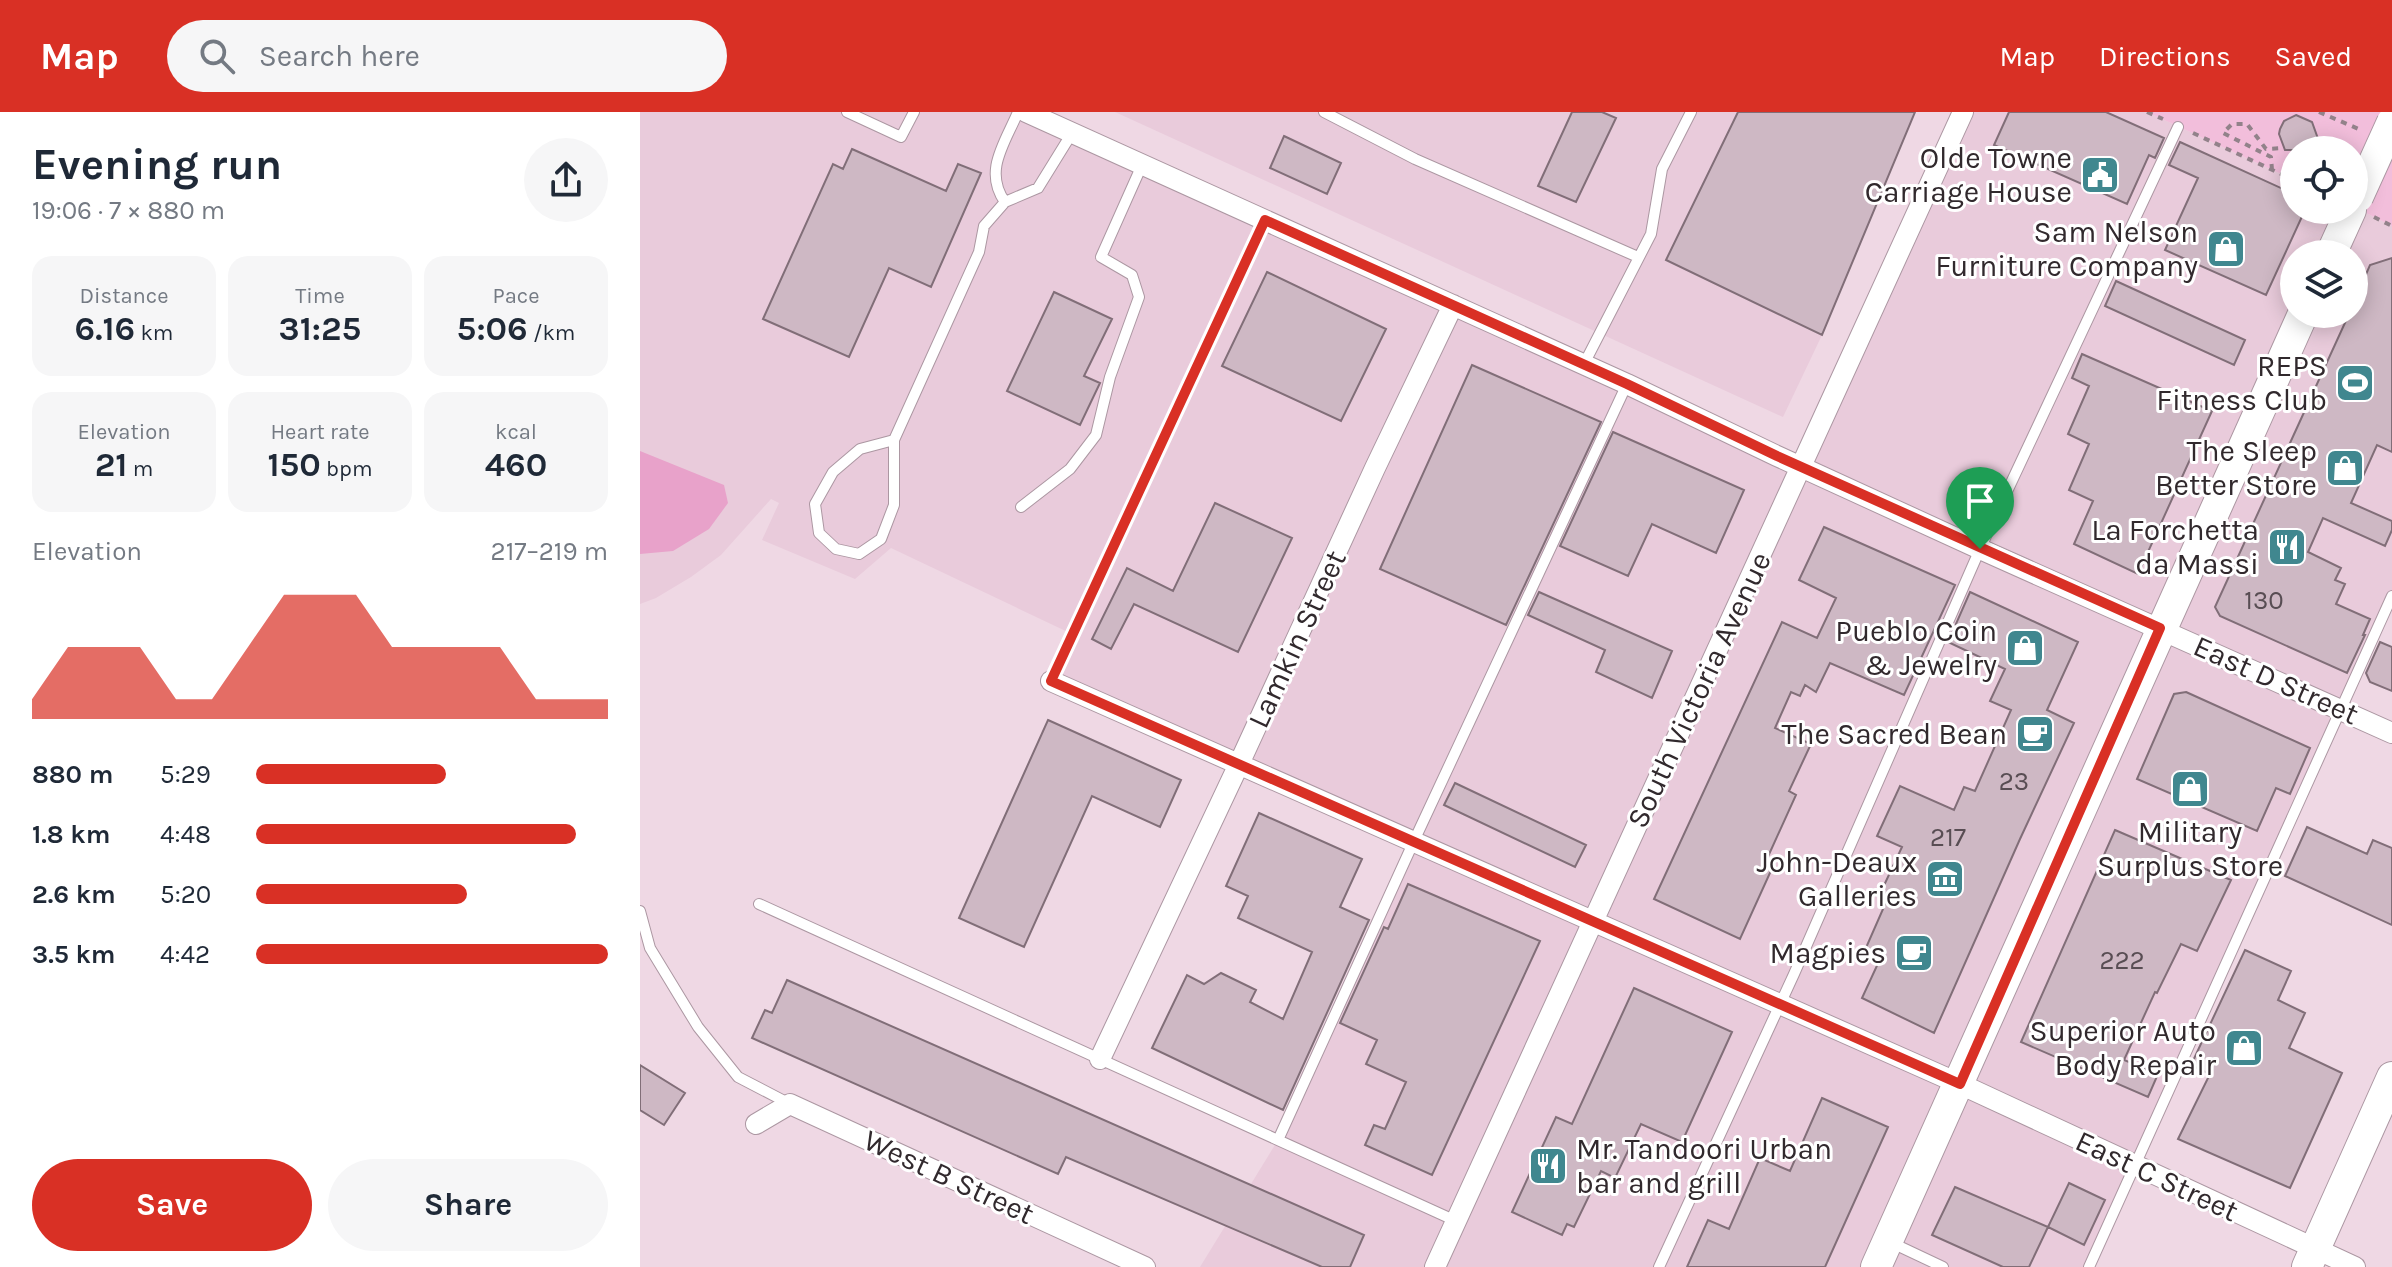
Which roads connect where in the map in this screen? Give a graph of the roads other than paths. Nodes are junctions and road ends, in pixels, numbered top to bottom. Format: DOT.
graph roads {
  1 [pos="847,112"];
  2 [pos="914,112"];
  3 [pos="1018,112"];
  4 [pos="1026,112"];
  5 [pos="1324,112"];
  6 [pos="1691,112"];
  7 [pos="1963,112"];
  8 [pos="2392,122"];
  9 [pos="2178,127"];
  10 [pos="1072,133"];
  11 [pos="1142,165"];
  12 [pos="2368,174"];
  13 [pos="1005,202"];
  14 [pos="1265,220"];
  15 [pos="1638,257"];
  16 [pos="1453,305"];
  17 [pos="2297,328"];
  18 [pos="1584,364"];
  19 [pos="1627,384"];
  20 [pos="894,440"];
  21 [pos="1801,467"];
  22 [pos="1021,507"];
  23 [pos="1980,549"];
  24 [pos="2392,596"];
  25 [pos="2160,628"];
  26 [pos="1051,681"];
  27 [pos="2340,710"];
  28 [pos="2392,733"];
  29 [pos="1239,764"];
  30 [pos="1414,841"];
  31 [pos="759,904"];
  32 [pos="640,911"];
  33 [pos="1593,921"];
  34 [pos="1780,1004"];
  35 [pos="1100,1059"];
  36 [pos="2392,1077"];
  37 [pos="1960,1084"];
  38 [pos="790,1104"];
  39 [pos="756,1124"];
  40 [pos="1278,1140"];
  41 [pos="2136,1166"];
  42 [pos="1456,1221"];
  43 [pos="1882,1254"];
  44 [pos="2311,1258"];
  45 [pos="1145,1267"];
  46 [pos="1435,1267"];
  47 [pos="1659,1267"];
  48 [pos="1943,1267"];
  49 [pos="2089,1267"];
  50 [pos="2355,1267"];
  1 -- 2 [label="lane"];
  3 -- 13 [label="lane"];
  4 -- 10 [label="street, East D Street"];
  5 -- 15 [label="lane"];
  6 -- 15 [label="lane"];
  7 -- 21 [label="street, South Victoria Avenue"];
  8 -- 12 [label="street, bridge"];
  9 -- 23 [label="lane"];
  10 -- 11 [label="street, East D Street"];
  10 -- 13 [label="lane"];
  11 -- 14 [label="street, East D Street"];
  11 -- 22 [label="lane"];
  13 -- 20 [label="lane"];
  14 -- 16 [label="street, East D Street"];
  14 -- 26 [label="lane"];
  15 -- 18 [label="lane"];
  16 -- 18 [label="street, East D Street"];
  16 -- 29 [label="street, Lamkin Street"];
  17 -- 25 [label="street"];
  18 -- 19 [label="street, East D Street"];
  19 -- 21 [label="street, East D Street"];
  19 -- 30 [label="lane"];
  20 -- 20 [label="lane"];
  21 -- 23 [label="street, East D Street"];
  21 -- 33 [label="street, South Victoria Avenue"];
  23 -- 25 [label="street, East D Street"];
  23 -- 34 [label="lane"];
  24 -- 27 [label="lane"];
  25 -- 27 [label="street, East D Street"];
  25 -- 37 [label="street"];
  26 -- 29 [label="street, East C Street"];
  27 -- 28 [label="street, East D Street"];
  27 -- 41 [label="lane"];
  29 -- 30 [label="street, East C Street"];
  29 -- 35 [label="street, Lamkin Street"];
  30 -- 33 [label="street, East C Street"];
  30 -- 40 [label="lane"];
  31 -- 35 [label="lane"];
  32 -- 38 [label="lane"];
  33 -- 34 [label="street, East C Street"];
  33 -- 42 [label="street, South Victoria Avenue"];
  34 -- 37 [label="street, East C Street"];
  34 -- 47 [label="lane"];
  35 -- 40 [label="lane"];
  36 -- 44 [label="street"];
  37 -- 41 [label="street, East C Street"];
  37 -- 43 [label="street"];
  38 -- 39 [label="street"];
  38 -- 45 [label="street, West B Street"];
  40 -- 42 [label="lane"];
  41 -- 44 [label="street, East C Street"];
  41 -- 49 [label="lane"];
  42 -- 46 [label="street, South Victoria Avenue"];
  43 -- 48 [label="lane"];
  44 -- 50 [label="street, East C Street"];
}
